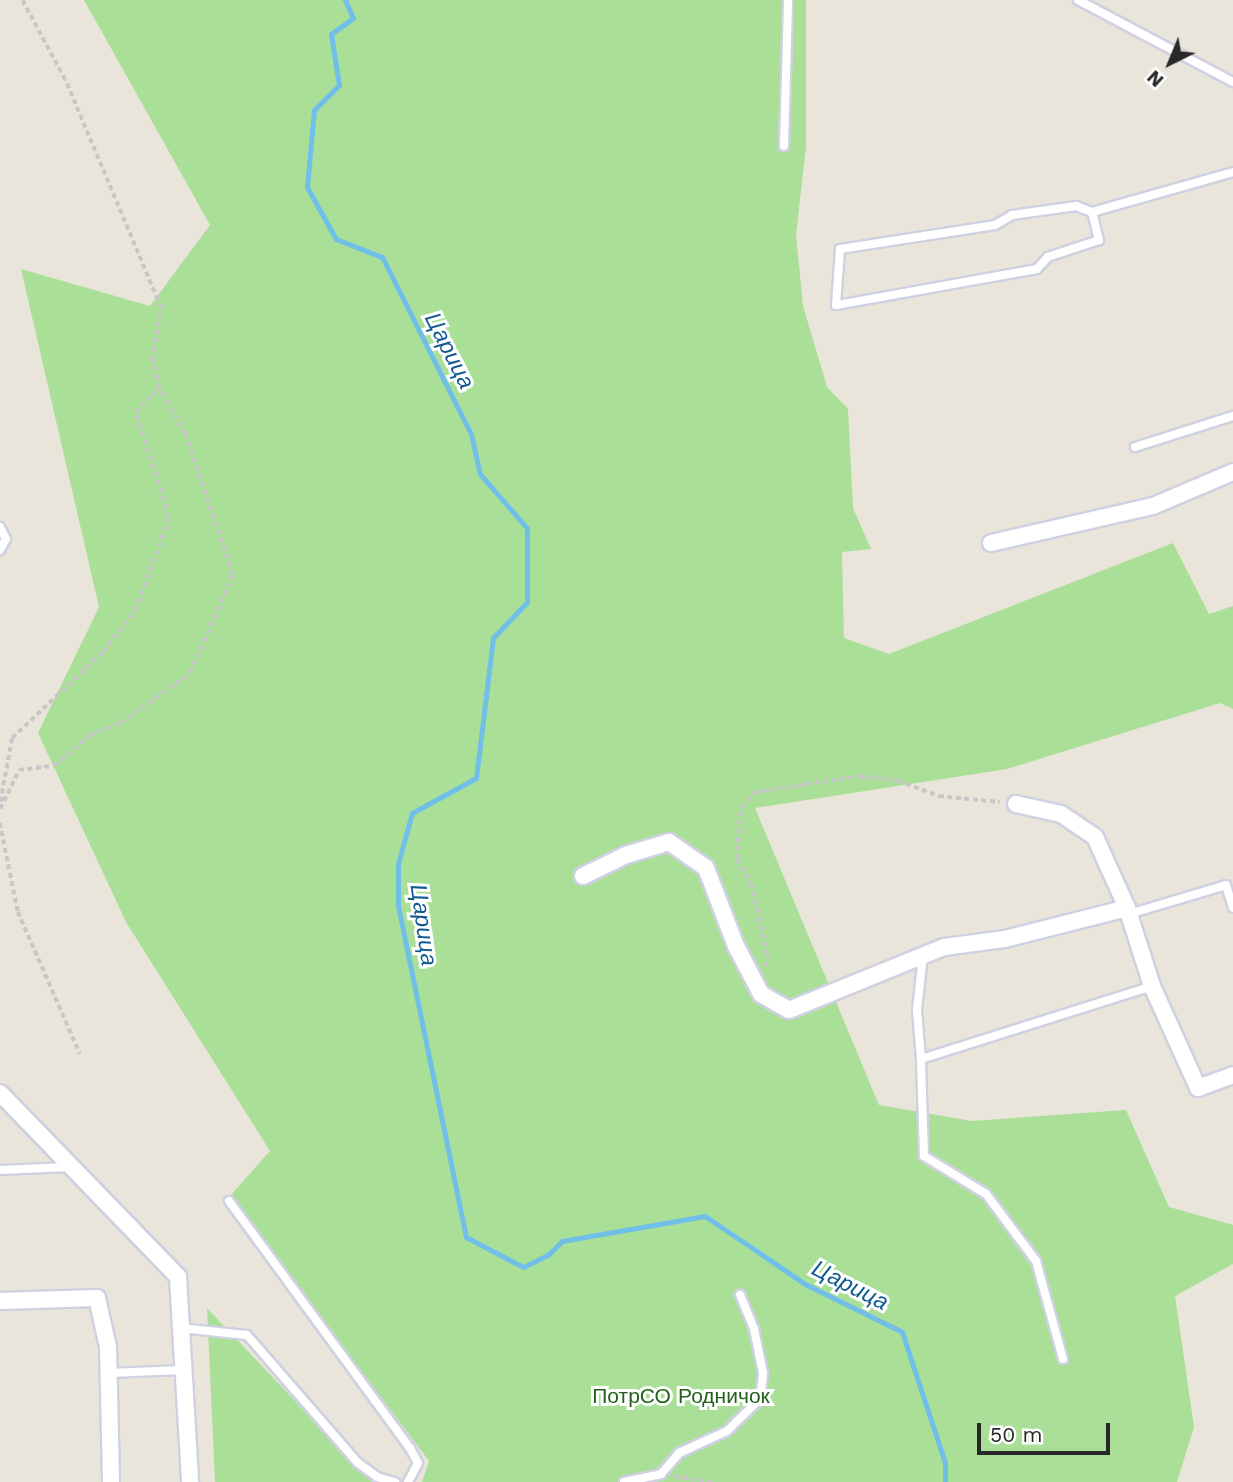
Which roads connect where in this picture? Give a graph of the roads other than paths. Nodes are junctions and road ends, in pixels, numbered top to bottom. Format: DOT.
graph roads {
  1 [pos="788,0"];
  2 [pos="1079,0"];
  3 [pos="1233,82"];
  4 [pos="784,146"];
  5 [pos="1233,172"];
  6 [pos="1092,212"];
  7 [pos="1233,416"];
  8 [pos="1135,447"];
  9 [pos="1233,472"];
  10 [pos="0,527"];
  11 [pos="991,542"];
  12 [pos="0,550"];
  13 [pos="1016,804"];
  14 [pos="583,876"];
  15 [pos="1233,908"];
  16 [pos="1128,911"];
  17 [pos="923,956"];
  18 [pos="1152,986"];
  19 [pos="921,1059"];
  20 [pos="1233,1074"];
  21 [pos="0,1093"];
  22 [pos="69,1167"];
  23 [pos="0,1170"];
  24 [pos="229,1201"];
  25 [pos="740,1295"];
  26 [pos="0,1301"];
  27 [pos="180,1328"];
  28 [pos="1063,1359"];
  29 [pos="183,1370"];
  30 [pos="108,1373"];
  31 [pos="111,1482"];
  32 [pos="190,1482"];
  33 [pos="395,1482"];
  34 [pos="408,1482"];
  35 [pos="624,1482"];
  1 -- 4 [label="lane"];
  2 -- 3 [label="lane"];
  5 -- 6 [label="lane"];
  6 -- 6 [label="lane"];
  7 -- 8 [label="lane"];
  9 -- 11 [label="street"];
  10 -- 12 [label="lane"];
  13 -- 16 [label="street"];
  14 -- 17 [label="street"];
  15 -- 16 [label="lane"];
  16 -- 17 [label="street"];
  16 -- 18 [label="street"];
  17 -- 19 [label="lane"];
  18 -- 19 [label="lane"];
  18 -- 20 [label="street"];
  19 -- 28 [label="lane"];
  21 -- 22 [label="street"];
  22 -- 23 [label="lane"];
  22 -- 27 [label="street"];
  24 -- 34 [label="lane"];
  25 -- 35 [label="lane"];
  26 -- 30 [label="street"];
  27 -- 29 [label="street"];
  27 -- 33 [label="lane"];
  29 -- 30 [label="lane"];
  29 -- 32 [label="street"];
  30 -- 31 [label="street"];
}
